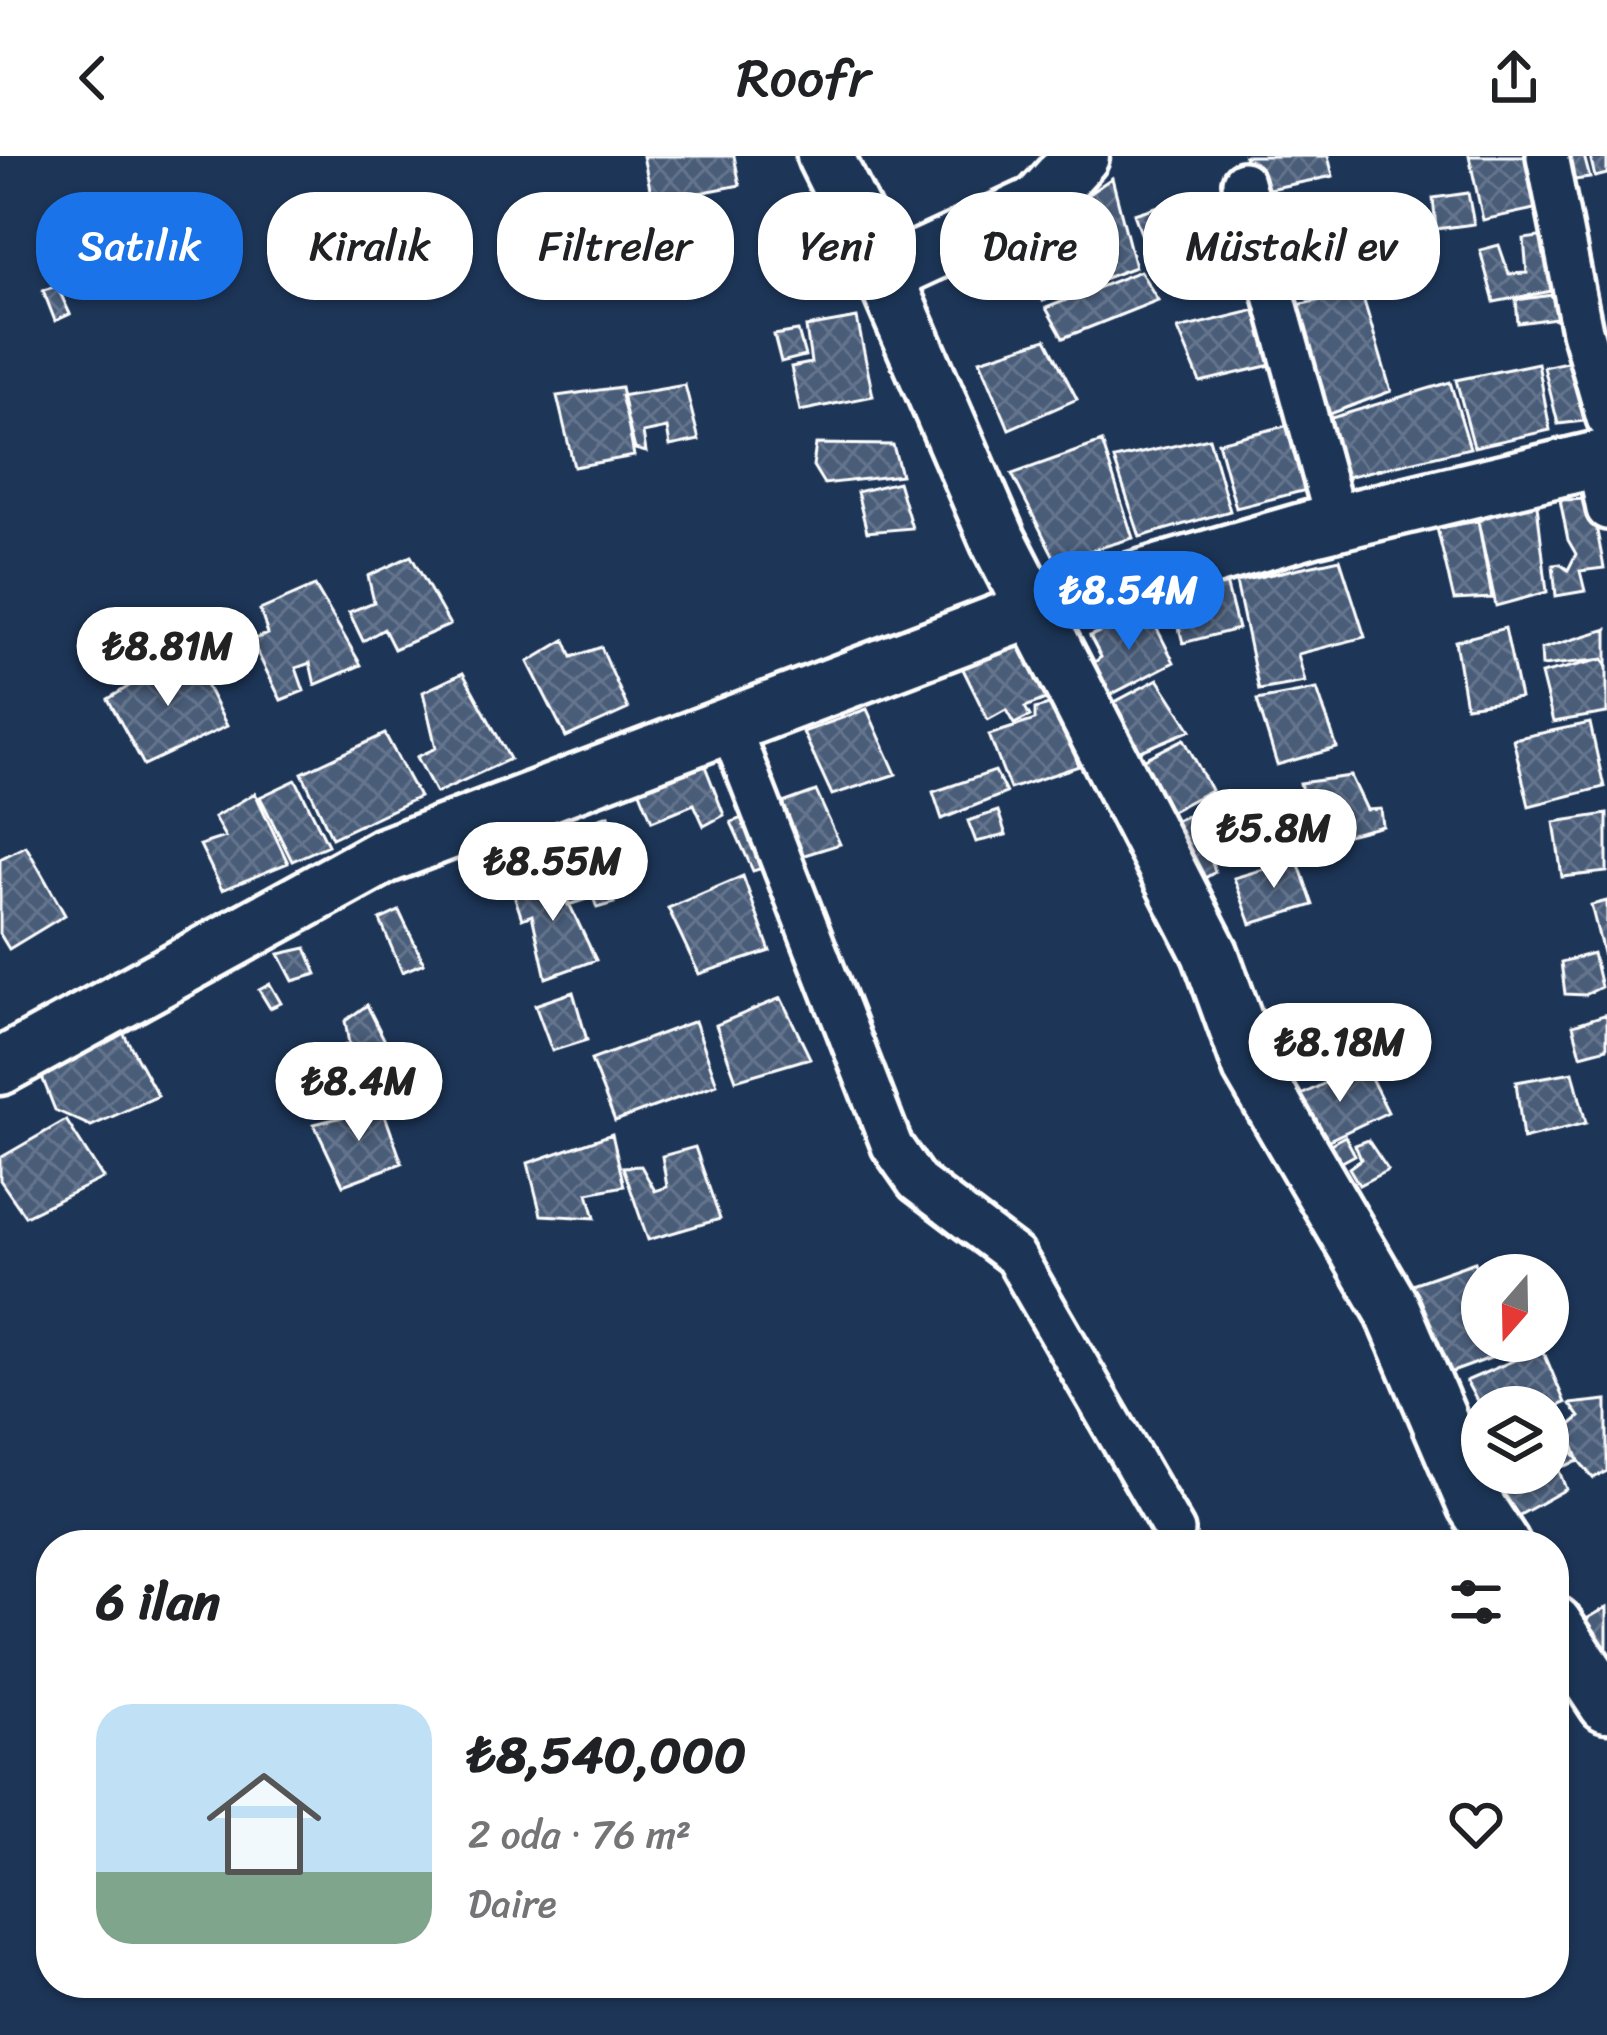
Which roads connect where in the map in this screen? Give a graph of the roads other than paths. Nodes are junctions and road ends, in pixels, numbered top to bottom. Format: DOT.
graph roads {
  1 [pos="825,156"];
  2 [pos="1081,156"];
  3 [pos="1547,156"];
  4 [pos="1244,182"];
  5 [pos="843,192"];
  6 [pos="916,260"];
  7 [pos="895,300"];
  8 [pos="1605,459"];
  9 [pos="1336,522"];
  10 [pos="1036,609"];
  11 [pos="730,725"];
  12 [pos="0,1067"];
  13 [pos="1173,1530"];
  14 [pos="1492,1530"];
  15 [pos="1569,1647"];
  16 [pos="1607,1704"];
  1 -- 5 [label="street"];
  2 -- 6 [label="street"];
  3 -- 8 [label="street"];
  4 -- 9 [label="street"];
  7 -- 10 [label="street"];
  8 -- 9 [label="street"];
  9 -- 10 [label="street"];
  10 -- 11 [label="street"];
  10 -- 14 [label="street"];
  11 -- 12 [label="street"];
  11 -- 13 [label="street"];
  15 -- 16 [label="street"];
}
